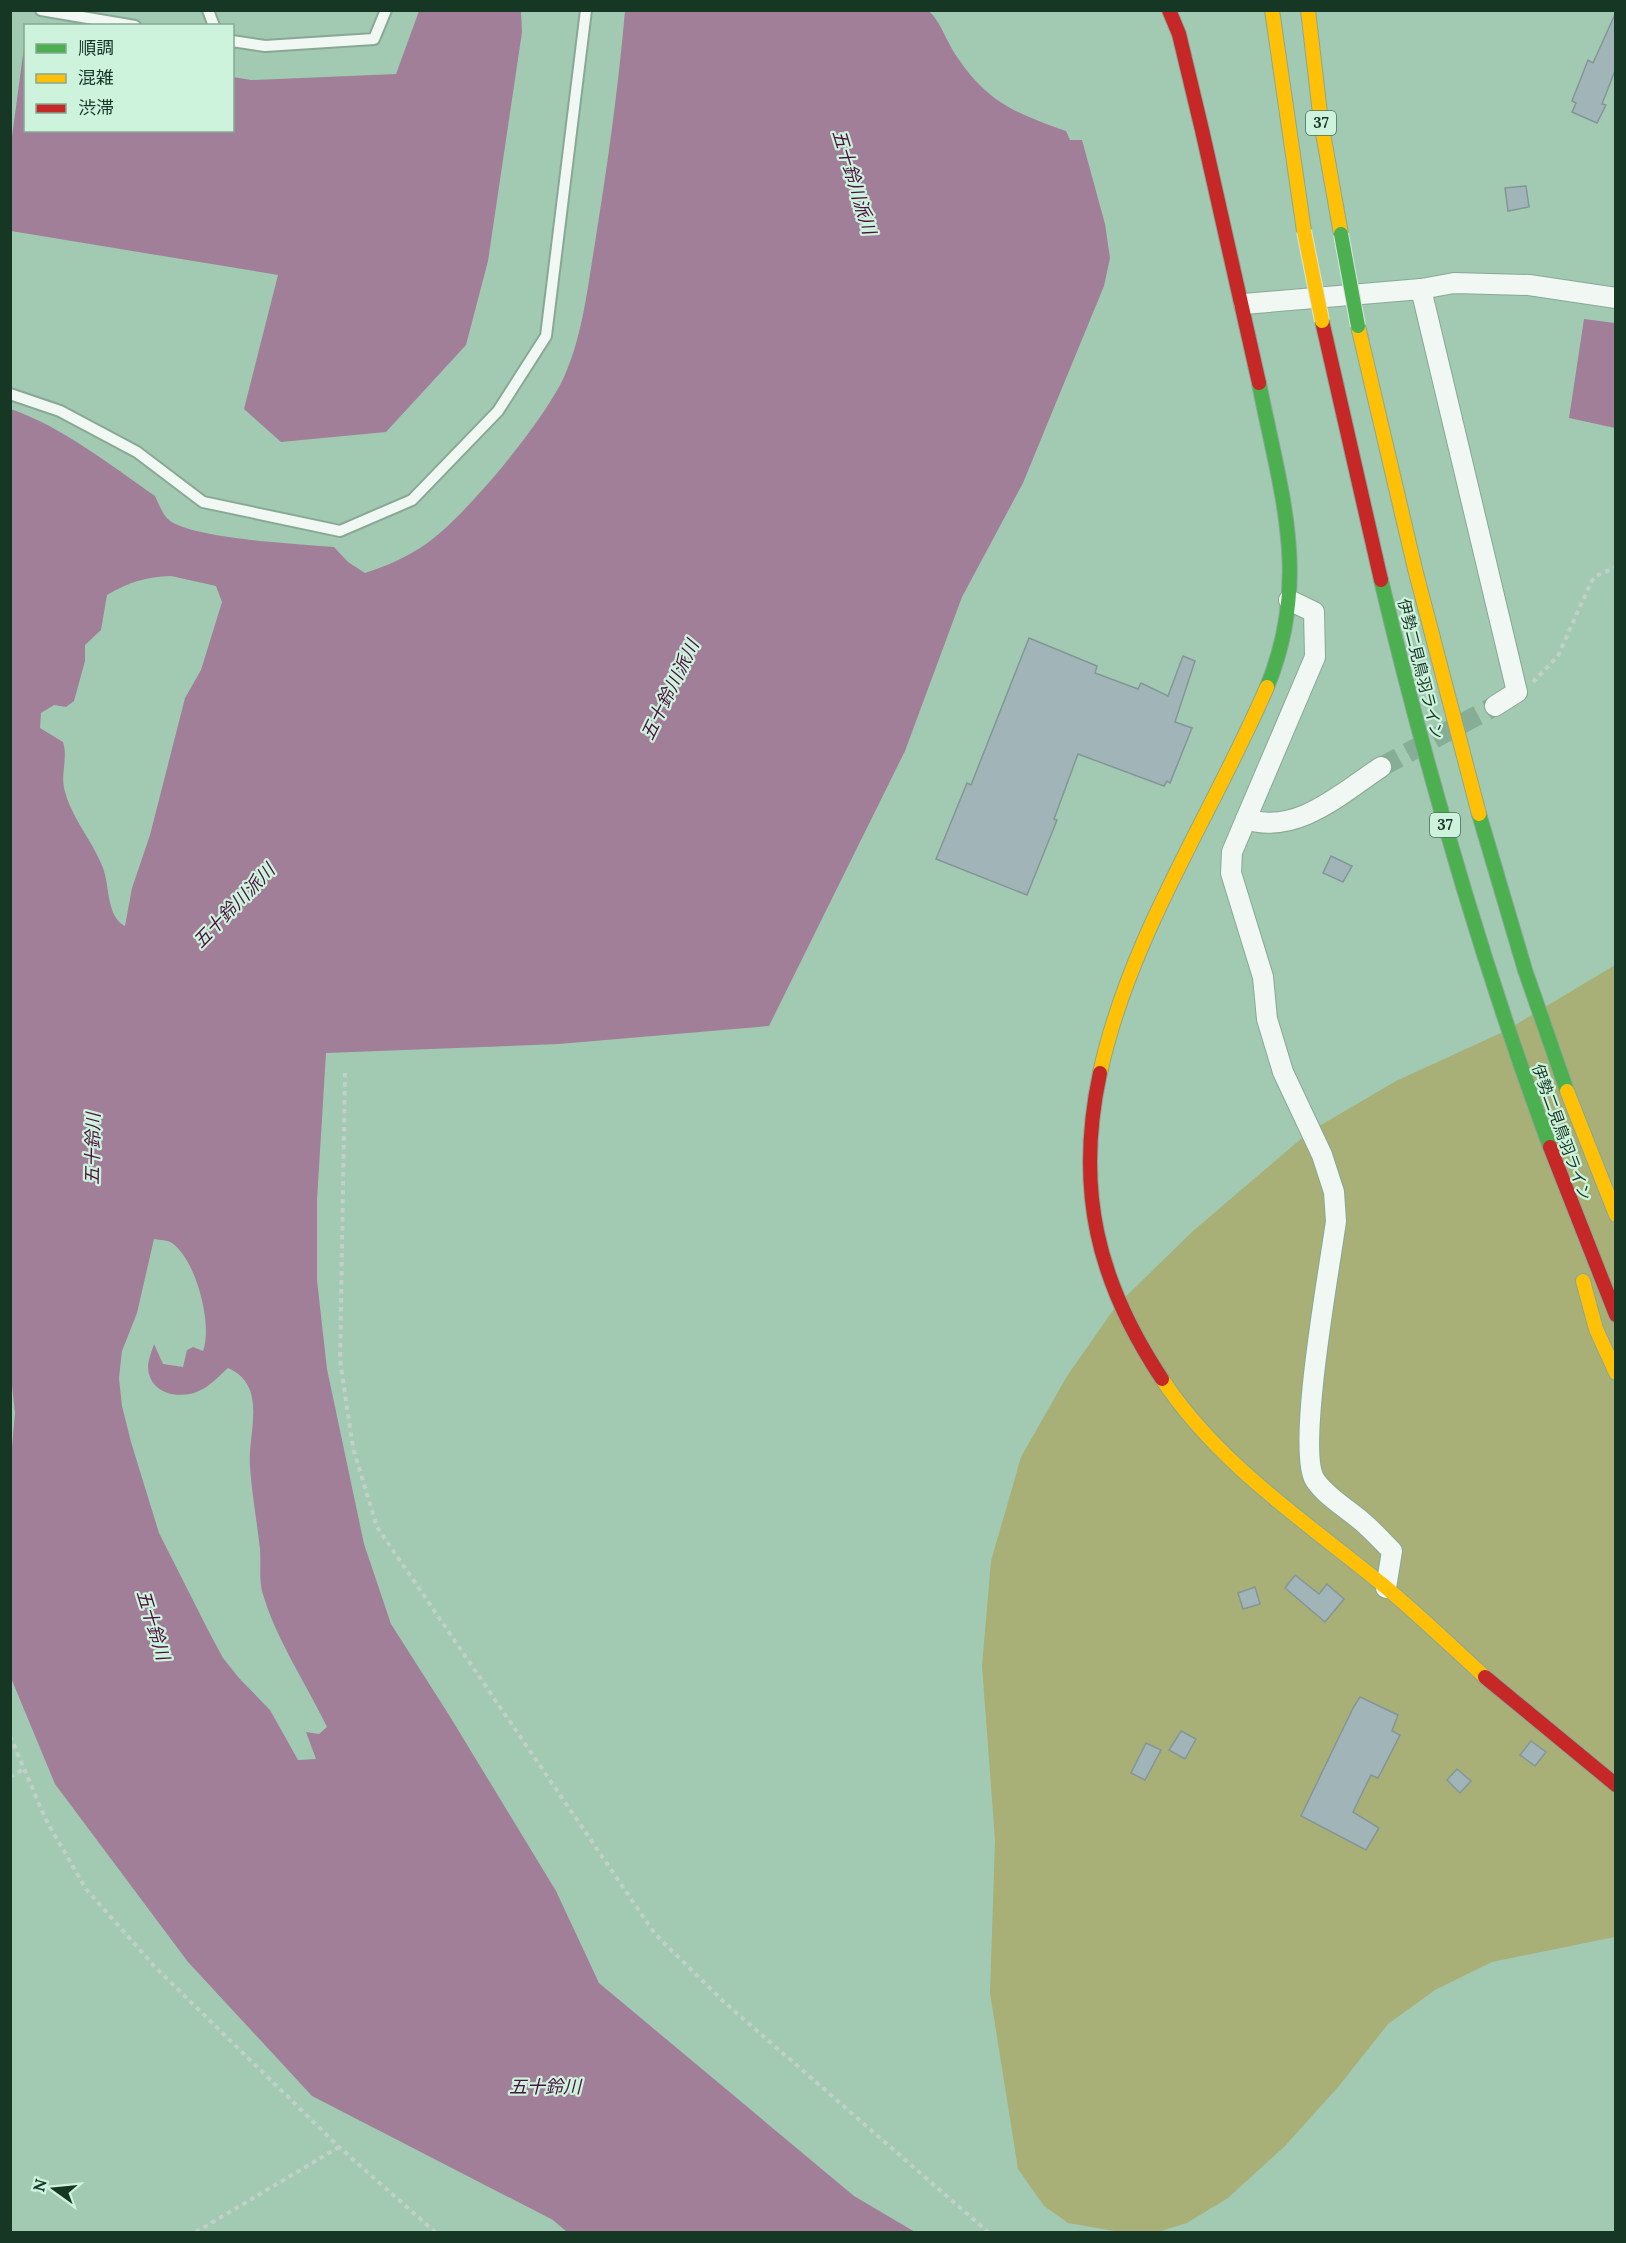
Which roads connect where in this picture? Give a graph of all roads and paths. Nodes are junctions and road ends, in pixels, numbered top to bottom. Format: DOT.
graph roads {
  1 [pos="41,10"];
  2 [pos="386,10"];
  3 [pos="586,10"];
  4 [pos="1169,10"];
  5 [pos="1272,10"];
  6 [pos="1308,10"];
  7 [pos="123,24"];
  8 [pos="234,41"];
  9 [pos="1421,290"];
  10 [pos="1616,298"];
  11 [pos="1244,304"];
  12 [pos="10,394"];
  13 [pos="1616,567"];
  14 [pos="1289,600"];
  15 [pos="1517,692"];
  16 [pos="1495,706"];
  17 [pos="1381,767"];
  18 [pos="1246,819"];
  19 [pos="345,1073"];
  20 [pos="1540,1123"];
  21 [pos="1616,1215"];
  22 [pos="1575,1249"];
  23 [pos="1581,1272"];
  24 [pos="1616,1315"];
  25 [pos="1616,1373"];
  26 [pos="1386,1588"];
  27 [pos="10,1736"];
  28 [pos="24,1769"];
  29 [pos="10,1777"];
  30 [pos="1616,1785"];
  31 [pos="339,2146"];
  32 [pos="196,2232"];
  33 [pos="435,2232"];
  34 [pos="988,2232"];
  1 -- 7 [label="lane"];
  2 -- 8 [label="lane"];
  3 -- 12 [label="lane"];
  4 -- 11 [label="main road"];
  5 -- 20 [label="main road, 伊勢二見鳥羽ライン / 37, bridge"];
  6 -- 21 [label="main road, 伊勢二見鳥羽ライン / 37, bridge"];
  9 -- 10 [label="street"];
  9 -- 11 [label="street"];
  9 -- 15 [label="street"];
  11 -- 14 [label="main road"];
  13 -- 15 [label="path"];
  14 -- 18 [label="street"];
  14 -- 26 [label="main road"];
  15 -- 16 [label="street"];
  17 -- 18 [label="street"];
  18 -- 26 [label="street"];
  19 -- 34 [label="path"];
  20 -- 22 [label="main road"];
  20 -- 24 [label="main road, 伊勢二見鳥羽ライン / 37"];
  23 -- 25 [label="main road"];
  26 -- 30 [label="main road"];
  27 -- 28 [label="path"];
  28 -- 29 [label="path"];
  28 -- 31 [label="path"];
  31 -- 32 [label="path"];
  31 -- 33 [label="path"];
}
